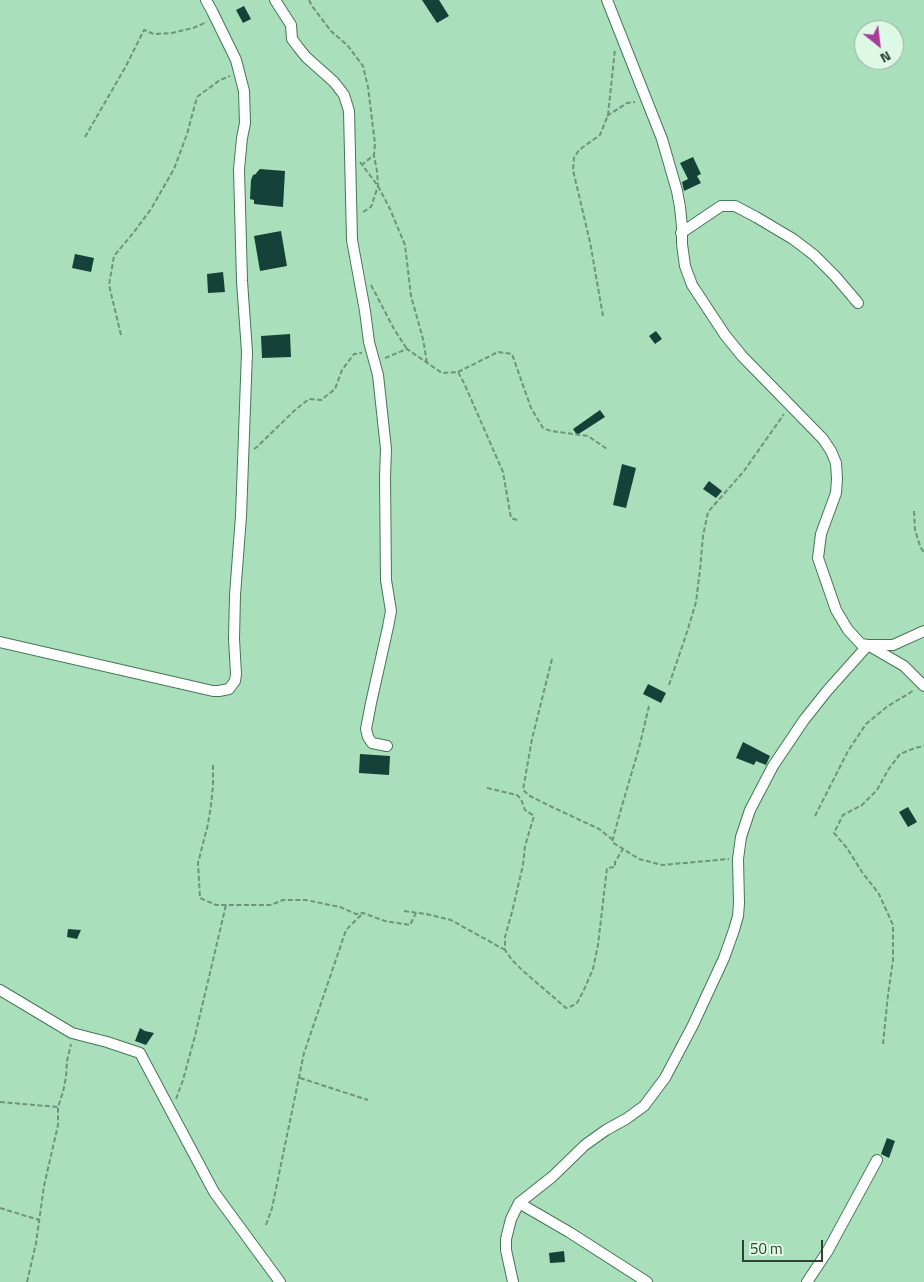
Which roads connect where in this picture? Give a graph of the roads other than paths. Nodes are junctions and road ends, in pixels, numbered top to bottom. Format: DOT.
graph roads {
  1 [pos="206,0"];
  2 [pos="275,0"];
  3 [pos="607,0"];
  4 [pos="681,233"];
  5 [pos="858,304"];
  6 [pos="924,631"];
  7 [pos="0,642"];
  8 [pos="868,645"];
  9 [pos="922,685"];
  10 [pos="387,746"];
  11 [pos="0,990"];
  12 [pos="877,1160"];
  13 [pos="519,1203"];
  14 [pos="280,1282"];
  15 [pos="513,1282"];
  16 [pos="647,1282"];
  17 [pos="807,1282"];
  1 -- 7 [label="street"];
  2 -- 10 [label="street"];
  3 -- 4 [label="street"];
  4 -- 5 [label="street"];
  4 -- 8 [label="street"];
  6 -- 8 [label="street"];
  8 -- 9 [label="street"];
  8 -- 13 [label="street"];
  11 -- 14 [label="street"];
  12 -- 17 [label="street"];
  13 -- 15 [label="street"];
  13 -- 16 [label="street"];
}
